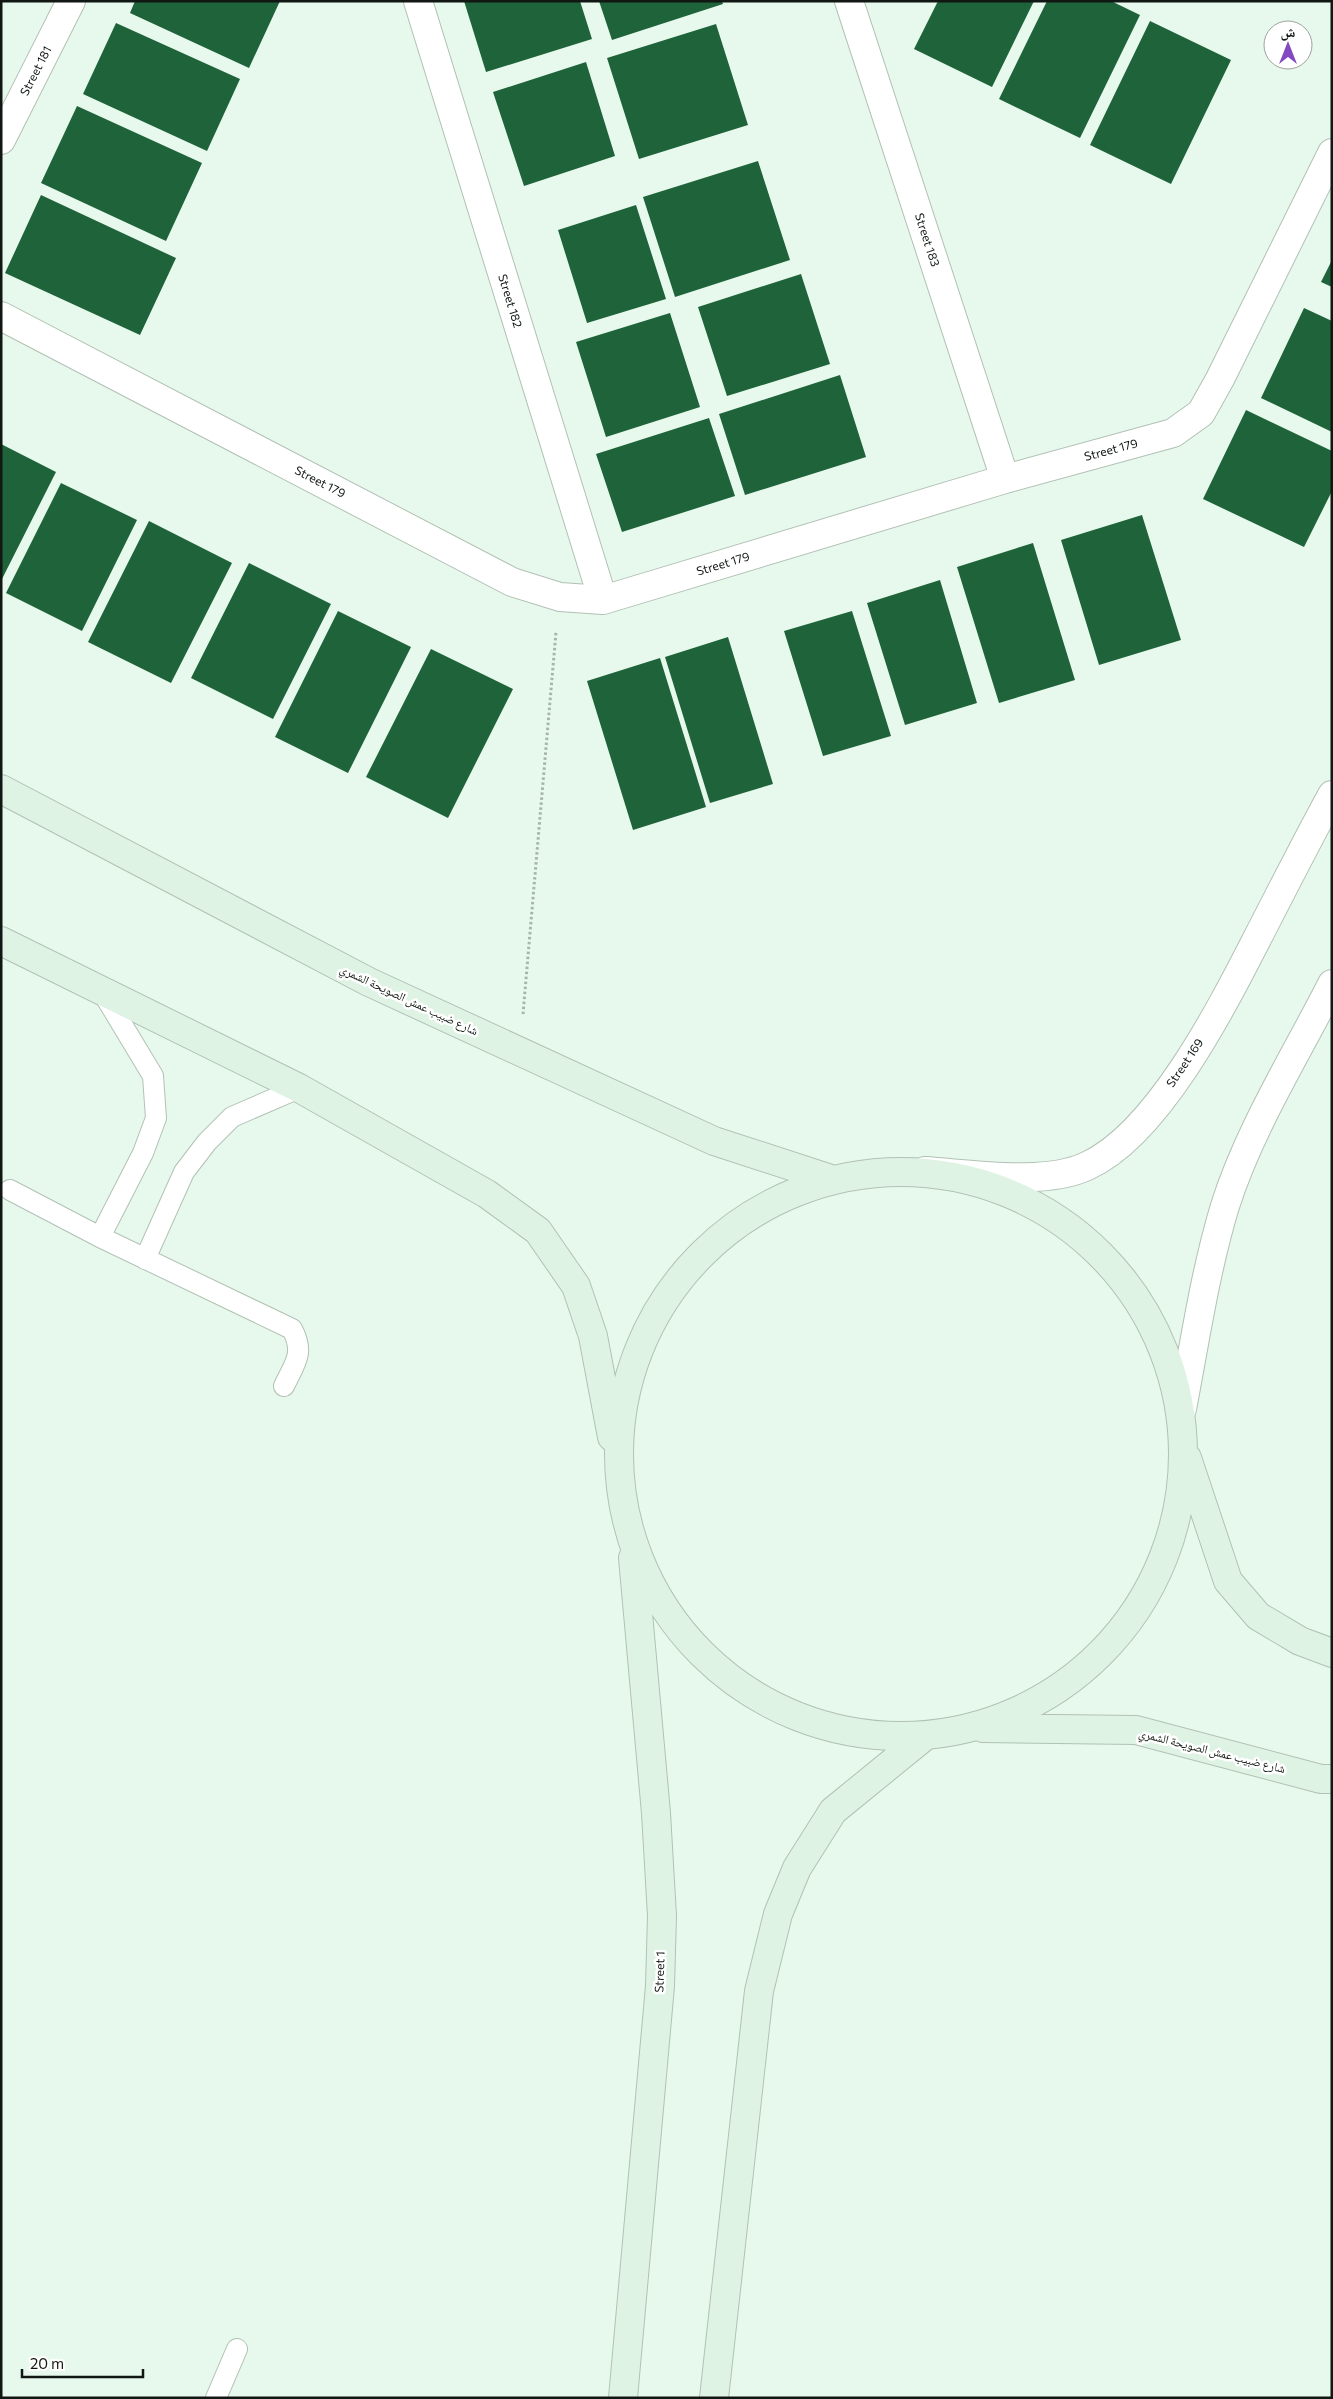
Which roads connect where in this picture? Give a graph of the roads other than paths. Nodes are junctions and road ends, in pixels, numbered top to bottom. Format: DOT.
graph roads {
  1 [pos="71,1"];
  2 [pos="418,1"];
  3 [pos="849,1"];
  4 [pos="1,140"];
  5 [pos="1332,153"];
  6 [pos="1,316"];
  7 [pos="1005,479"];
  8 [pos="603,600"];
  9 [pos="1,789"];
  10 [pos="1332,795"];
  11 [pos="1,941"];
  12 [pos="1332,984"];
  13 [pos="103,993"];
  14 [pos="300,1088"];
  15 [pos="925,1171"];
  16 [pos="832,1179"];
  17 [pos="10,1190"];
  18 [pos="100,1237"];
  19 [pos="145,1259"];
  20 [pos="284,1386"];
  21 [pos="1182,1409"];
  22 [pos="1186,1453"];
  23 [pos="616,1454"];
  24 [pos="632,1546"];
  25 [pos="1332,1653"];
  26 [pos="972,1728"];
  27 [pos="925,1736"];
  28 [pos="1332,1779"];
  29 [pos="237,2349"];
  30 [pos="216,2398"];
  31 [pos="623,2398"];
  32 [pos="714,2398"];
  1 -- 4 [label="street, Street 181"];
  2 -- 8 [label="street, Street 182"];
  3 -- 7 [label="street, Street 183"];
  5 -- 7 [label="street, Street 179"];
  6 -- 8 [label="street, Street 179"];
  7 -- 8 [label="street, Street 179"];
  9 -- 16 [label="street, شارع ضبيب عمش الصويحة الشمري"];
  10 -- 15 [label="street, Street 169"];
  11 -- 13 [label="street"];
  12 -- 21 [label="street"];
  13 -- 14 [label="street"];
  13 -- 18 [label="lane"];
  14 -- 19 [label="lane"];
  14 -- 23 [label="street"];
  15 -- 16 [label="street"];
  15 -- 21 [label="street"];
  16 -- 23 [label="street"];
  17 -- 18 [label="lane"];
  18 -- 19 [label="lane"];
  19 -- 20 [label="lane"];
  21 -- 22 [label="street"];
  22 -- 25 [label="street"];
  22 -- 26 [label="street"];
  23 -- 24 [label="street"];
  24 -- 27 [label="street"];
  24 -- 31 [label="street, Street 1"];
  26 -- 27 [label="street"];
  26 -- 28 [label="street, شارع ضبيب عمش الصويحة الشمري"];
  27 -- 32 [label="street"];
  29 -- 30 [label="lane"];
}
